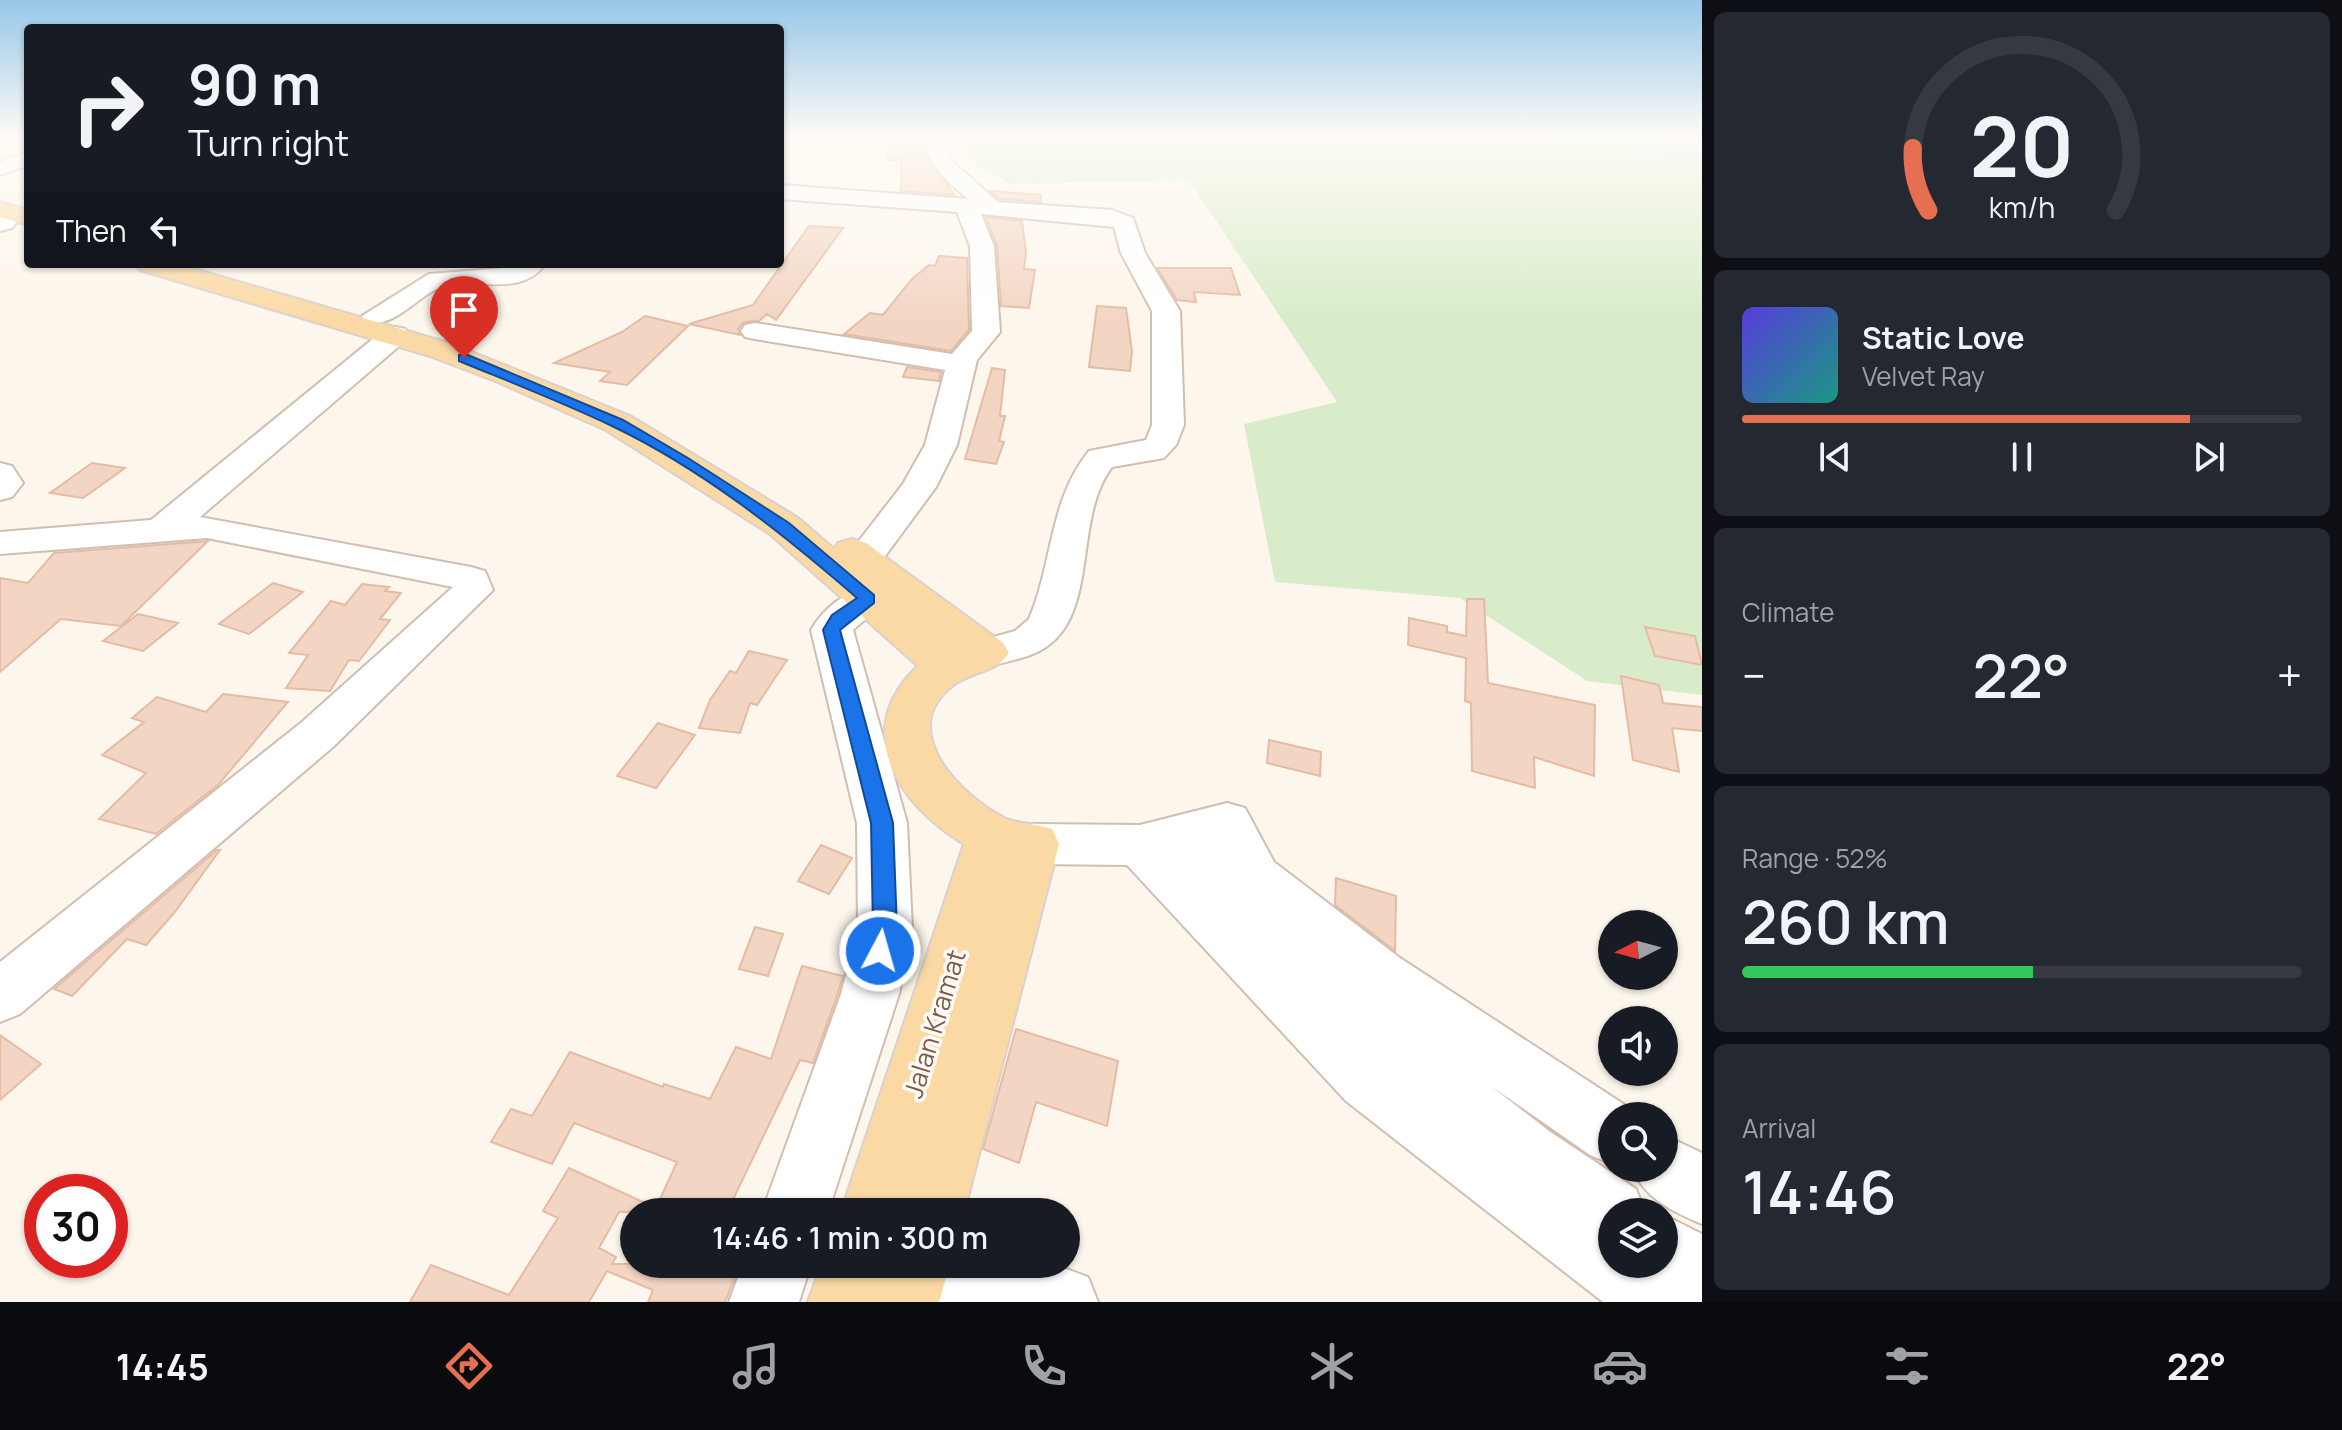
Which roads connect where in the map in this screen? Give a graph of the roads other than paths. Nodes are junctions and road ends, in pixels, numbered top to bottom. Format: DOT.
graph roads {
  1 [pos="860,199"];
  2 [pos="972,199"];
  3 [pos="980,209"];
  4 [pos="165,268"];
  5 [pos="204,268"];
  6 [pos="530,268"];
  7 [pos="386,325"];
  8 [pos="755,331"];
  9 [pos="961,364"];
  10 [pos="0,473"];
  11 [pos="0,490"];
  12 [pos="163,529"];
  13 [pos="0,543"];
  14 [pos="866,579"];
  15 [pos="968,660"];
  16 [pos="1013,840"];
  17 [pos="1157,840"];
  18 [pos="0,996"];
  19 [pos="1598,1124"];
  20 [pos="1678,1176"];
  21 [pos="1702,1191"];
  22 [pos="800,1198"];
  23 [pos="881,1198"];
  24 [pos="932,1198"];
  25 [pos="1598,1203"];
  26 [pos="1678,1259"];
  27 [pos="1702,1275"];
  28 [pos="772,1278"];
  29 [pos="853,1278"];
  30 [pos="910,1278"];
  31 [pos="973,1278"];
  32 [pos="764,1302"];
  33 [pos="845,1302"];
  34 [pos="902,1302"];
  35 [pos="1063,1302"];
  36 [pos="1660,1302"];
  1 -- 3 [label="street"];
  2 -- 3 [label="street"];
  3 -- 9 [label="street"];
  3 -- 15 [label="street"];
  4 -- 7 [label="main road"];
  5 -- 7 [label="main road"];
  6 -- 7 [label="street"];
  7 -- 12 [label="street"];
  7 -- 14 [label="main road"];
  8 -- 9 [label="street"];
  9 -- 14 [label="street"];
  10 -- 11 [label="street"];
  12 -- 13 [label="street"];
  12 -- 18 [label="street"];
  14 -- 15 [label="main road"];
  14 -- 22 [label="street"];
  15 -- 16 [label="main road"];
  16 -- 17 [label="street"];
  16 -- 23 [label="main road, Jalan Kramat"];
  16 -- 24 [label="main road, Jalan Kramat"];
  17 -- 19 [label="street"];
  17 -- 25 [label="street"];
  17 -- 36 [label="street"];
  20 -- 21 [label="street"];
  26 -- 27 [label="street"];
  28 -- 32 [label="street"];
  29 -- 33 [label="main road"];
  30 -- 34 [label="main road"];
  31 -- 35 [label="street"];
}
